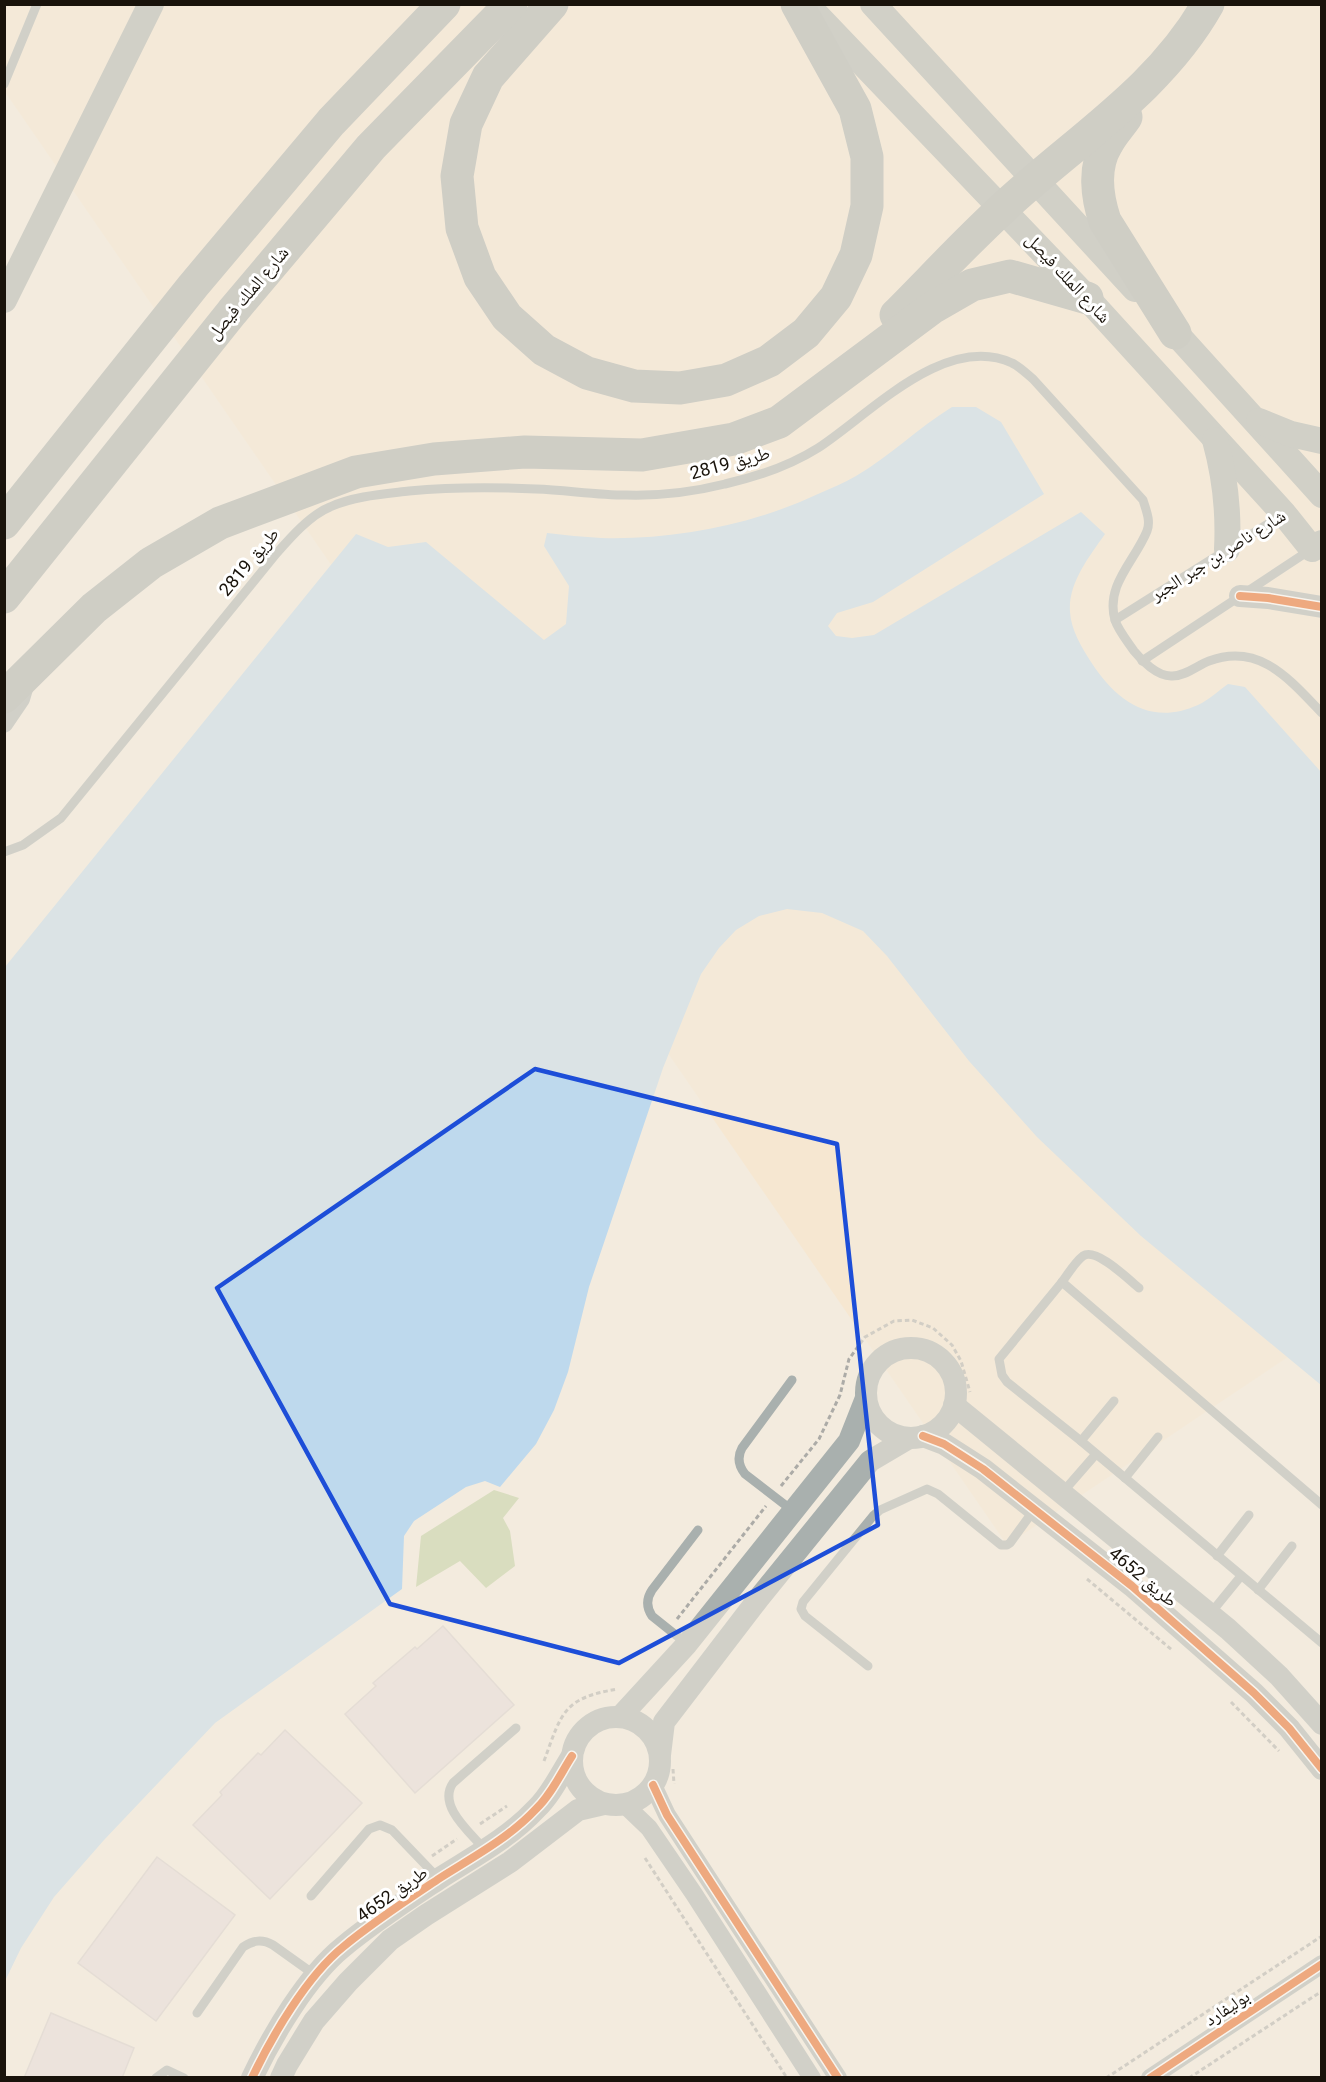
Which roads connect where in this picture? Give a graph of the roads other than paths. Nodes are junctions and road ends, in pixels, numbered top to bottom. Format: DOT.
graph roads {
  1 [pos="37,4"];
  2 [pos="151,4"];
  3 [pos="444,4"];
  4 [pos="511,4"];
  5 [pos="552,4"];
  6 [pos="797,4"];
  7 [pos="806,4"];
  8 [pos="873,4"];
  9 [pos="1208,4"];
  10 [pos="1164,65"];
  11 [pos="4,84"];
  12 [pos="1036,180"];
  13 [pos="1003,208"];
  14 [pos="1087,298"];
  15 [pos="4,300"];
  16 [pos="1175,333"];
  17 [pos="823,389"];
  18 [pos="1254,418"];
  19 [pos="1214,437"];
  20 [pos="1322,441"];
  21 [pos="1321,492"];
  22 [pos="1284,514"];
  23 [pos="4,523"];
  24 [pos="1227,549"];
  25 [pos="1318,551"];
  26 [pos="1240,596"];
  27 [pos="4,597"];
  28 [pos="1322,607"];
  29 [pos="1115,620"];
  30 [pos="1142,661"];
  31 [pos="30,670"];
  32 [pos="4,697"];
  33 [pos="1322,712"];
  34 [pos="4,724"];
  35 [pos="4,852"];
  36 [pos="1062,1282"];
  37 [pos="1139,1288"];
  38 [pos="792,1380"];
  39 [pos="866,1398"];
  40 [pos="1114,1401"];
  41 [pos="954,1405"];
  42 [pos="916,1437"];
  43 [pos="1158,1437"];
  44 [pos="1082,1441"];
  45 [pos="1096,1454"];
  46 [pos="1125,1478"];
  47 [pos="1062,1493"];
  48 [pos="1322,1505"];
  49 [pos="1034,1510"];
  50 [pos="793,1511"];
  51 [pos="1249,1515"];
  52 [pos="698,1530"];
  53 [pos="1292,1546"];
  54 [pos="1217,1556"];
  55 [pos="1241,1576"];
  56 [pos="1258,1590"];
  57 [pos="1210,1614"];
  58 [pos="1322,1643"];
  59 [pos="687,1644"];
  60 [pos="868,1666"];
  61 [pos="620,1717"];
  62 [pos="1322,1724"];
  63 [pos="516,1728"];
  64 [pos="572,1756"];
  65 [pos="667,1758"];
  66 [pos="1322,1769"];
  67 [pos="664,1787"];
  68 [pos="615,1804"];
  69 [pos="485,1850"];
  70 [pos="439,1879"];
  71 [pos="311,1896"];
  72 [pos="1322,1965"];
  73 [pos="315,1975"];
  74 [pos="197,2013"];
  75 [pos="156,2078"];
  76 [pos="184,2078"];
  77 [pos="252,2078"];
  78 [pos="281,2078"];
  79 [pos="812,2078"];
  80 [pos="838,2078"];
  81 [pos="1150,2078"];
  1 -- 11 [label="lane"];
  2 -- 15 [label="main road"];
  3 -- 23 [label="highway"];
  4 -- 27 [label="highway, شارع الملك فيصل"];
  5 -- 6 [label="highway"];
  7 -- 13 [label="main road, شارع الملك فيصل"];
  8 -- 12 [label="main road"];
  9 -- 10 [label="highway"];
  10 -- 12 [label="highway"];
  10 -- 16 [label="highway"];
  12 -- 13 [label="highway"];
  12 -- 16 [label="main road"];
  13 -- 14 [label="main road, شارع الملك فيصل"];
  13 -- 17 [label="highway"];
  14 -- 17 [label="highway"];
  14 -- 19 [label="main road, شارع الملك فيصل"];
  16 -- 18 [label="main road"];
  17 -- 31 [label="highway"];
  18 -- 20 [label="main road"];
  18 -- 21 [label="main road"];
  19 -- 22 [label="main road, شارع الملك فيصل"];
  19 -- 24 [label="main road"];
  21 -- 22 [label="main road, شارع ناصر بن جبر الجبر"];
  22 -- 24 [label="lane, شارع ناصر بن جبر الجبر"];
  22 -- 25 [label="main road, شارع الملك فيصل"];
  24 -- 29 [label="lane, شارع ناصر بن جبر الجبر"];
  25 -- 26 [label="lane"];
  26 -- 28 [label="street"];
  26 -- 30 [label="lane"];
  29 -- 30 [label="lane"];
  29 -- 35 [label="lane, طريق 2819"];
  30 -- 33 [label="lane"];
  31 -- 32 [label="highway"];
  31 -- 34 [label="street"];
  36 -- 37 [label="lane"];
  36 -- 44 [label="lane"];
  36 -- 48 [label="lane"];
  38 -- 50 [label="lane"];
  39 -- 41 [label="street"];
  39 -- 42 [label="street"];
  39 -- 50 [label="street"];
  40 -- 44 [label="lane"];
  41 -- 42 [label="street"];
  41 -- 47 [label="street, طريق 4652"];
  42 -- 49 [label="street, طريق 4652"];
  42 -- 65 [label="street"];
  43 -- 46 [label="lane"];
  44 -- 45 [label="lane"];
  45 -- 46 [label="lane"];
  45 -- 47 [label="lane"];
  46 -- 54 [label="lane"];
  47 -- 57 [label="street, طريق 4652"];
  49 -- 60 [label="lane"];
  49 -- 66 [label="street, طريق 4652"];
  50 -- 59 [label="street"];
  51 -- 54 [label="lane"];
  52 -- 59 [label="lane"];
  53 -- 56 [label="lane"];
  54 -- 55 [label="lane"];
  55 -- 56 [label="lane"];
  55 -- 57 [label="lane"];
  56 -- 58 [label="lane"];
  57 -- 62 [label="street, طريق 4652"];
  59 -- 61 [label="street"];
  61 -- 64 [label="street"];
  61 -- 65 [label="street"];
  63 -- 69 [label="lane"];
  64 -- 68 [label="street"];
  64 -- 69 [label="street, طريق 4652"];
  65 -- 67 [label="street"];
  67 -- 68 [label="street"];
  67 -- 80 [label="street"];
  68 -- 78 [label="street, طريق 4652"];
  68 -- 79 [label="street"];
  69 -- 70 [label="street, طريق 4652"];
  70 -- 71 [label="lane"];
  70 -- 73 [label="street, طريق 4652"];
  72 -- 81 [label="street, بوليفارد"];
  73 -- 74 [label="lane"];
  73 -- 77 [label="street, طريق 4652"];
  75 -- 76 [label="lane"];
}
